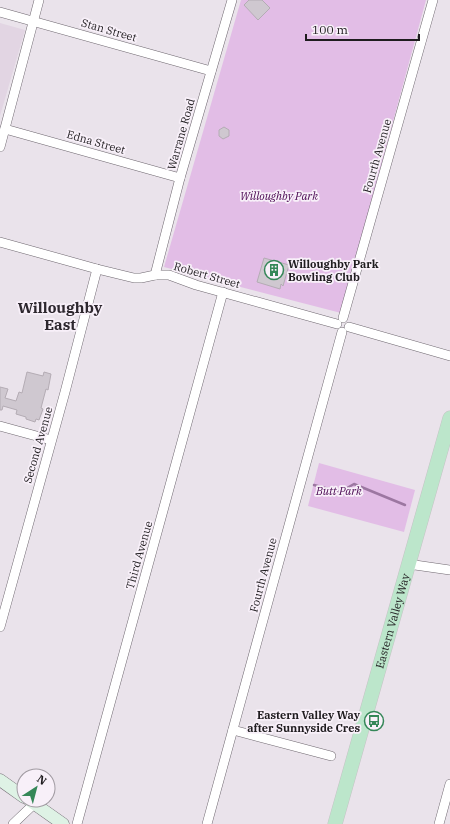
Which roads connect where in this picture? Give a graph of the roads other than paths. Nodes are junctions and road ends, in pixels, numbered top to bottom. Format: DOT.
graph roads {
  1 [pos="39,0"];
  2 [pos="232,0"];
  3 [pos="433,0"];
  4 [pos="0,12"];
  5 [pos="33,22"];
  6 [pos="211,71"];
  7 [pos="5,129"];
  8 [pos="0,147"];
  9 [pos="180,178"];
  10 [pos="0,242"];
  11 [pos="97,269"];
  12 [pos="155,275"];
  13 [pos="223,292"];
  14 [pos="340,321"];
  15 [pos="346,329"];
  16 [pos="450,356"];
  17 [pos="450,418"];
  18 [pos="0,426"];
  19 [pos="51,440"];
  20 [pos="447,440"];
  21 [pos="408,564"];
  22 [pos="450,570"];
  23 [pos="0,627"];
  24 [pos="233,730"];
  25 [pos="331,756"];
  26 [pos="0,780"];
  27 [pos="450,784"];
  28 [pos="16,791"];
  29 [pos="26,808"];
  30 [pos="40,808"];
  31 [pos="13,824"];
  32 [pos="64,824"];
  33 [pos="77,824"];
  34 [pos="207,824"];
  35 [pos="335,824"];
  36 [pos="439,824"];
  1 -- 5 [label="street"];
  2 -- 6 [label="street, Warrane Road"];
  3 -- 14 [label="street, Fourth Avenue"];
  4 -- 5 [label="street, Stan Street"];
  5 -- 6 [label="street, Stan Street"];
  5 -- 7 [label="street"];
  6 -- 9 [label="street, Warrane Road"];
  7 -- 8 [label="street"];
  7 -- 9 [label="street, Edna Street"];
  9 -- 12 [label="street, Warrane Road"];
  10 -- 11 [label="street, Robert Street"];
  11 -- 12 [label="street, Robert Street"];
  11 -- 19 [label="street, Second Avenue"];
  12 -- 13 [label="street, Robert Street"];
  13 -- 14 [label="street, Robert Street"];
  13 -- 33 [label="street, Third Avenue"];
  14 -- 15 [label="street"];
  15 -- 16 [label="street"];
  15 -- 24 [label="street, Fourth Avenue"];
  17 -- 20 [label="main road, Eastern Valley Way"];
  18 -- 19 [label="street"];
  19 -- 23 [label="street, Second Avenue"];
  20 -- 21 [label="main road, Eastern Valley Way"];
  21 -- 22 [label="street"];
  21 -- 35 [label="main road, Eastern Valley Way"];
  24 -- 25 [label="street"];
  24 -- 34 [label="street, Fourth Avenue"];
  26 -- 28 [label="main road"];
  27 -- 36 [label="street"];
  29 -- 31 [label="street"];
  30 -- 32 [label="main road"];
}
